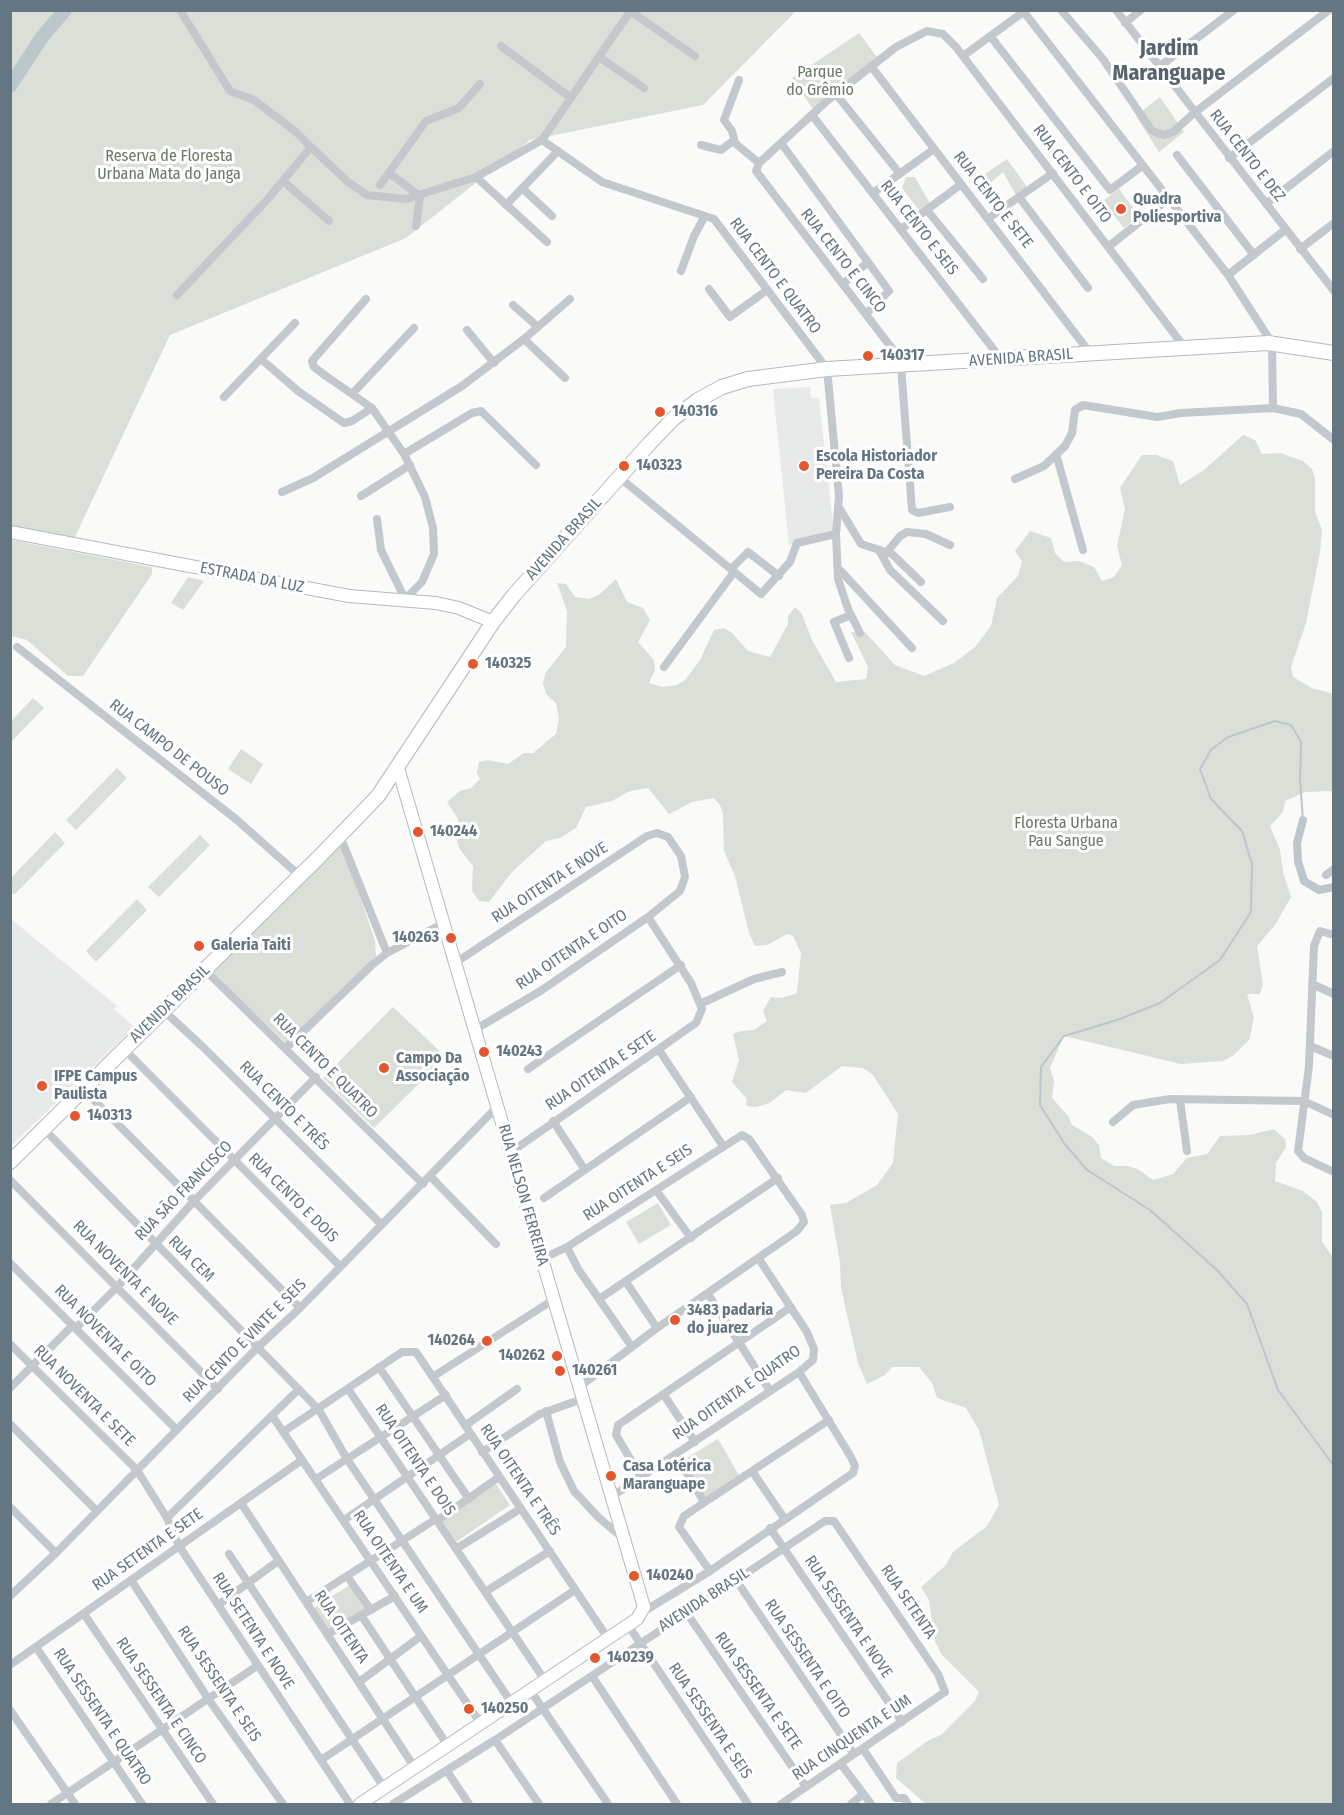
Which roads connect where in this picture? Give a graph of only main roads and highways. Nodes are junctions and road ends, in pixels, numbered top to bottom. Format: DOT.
graph roads {
  1 [pos="1334,353"];
  2 [pos="10,532"];
  3 [pos="493,622"];
  4 [pos="398,768"];
  5 [pos="10,1162"];
  6 [pos="360,1804"];
  1 -- 3 [label="main road, AVENIDA BRASIL"];
  2 -- 3 [label="main road, ESTRADA DA LUZ"];
  3 -- 4 [label="main road, AVENIDA BRASIL"];
  4 -- 5 [label="main road, AVENIDA BRASIL"];
  4 -- 6 [label="main road, RUA NELSON FERREIRA"];
}
